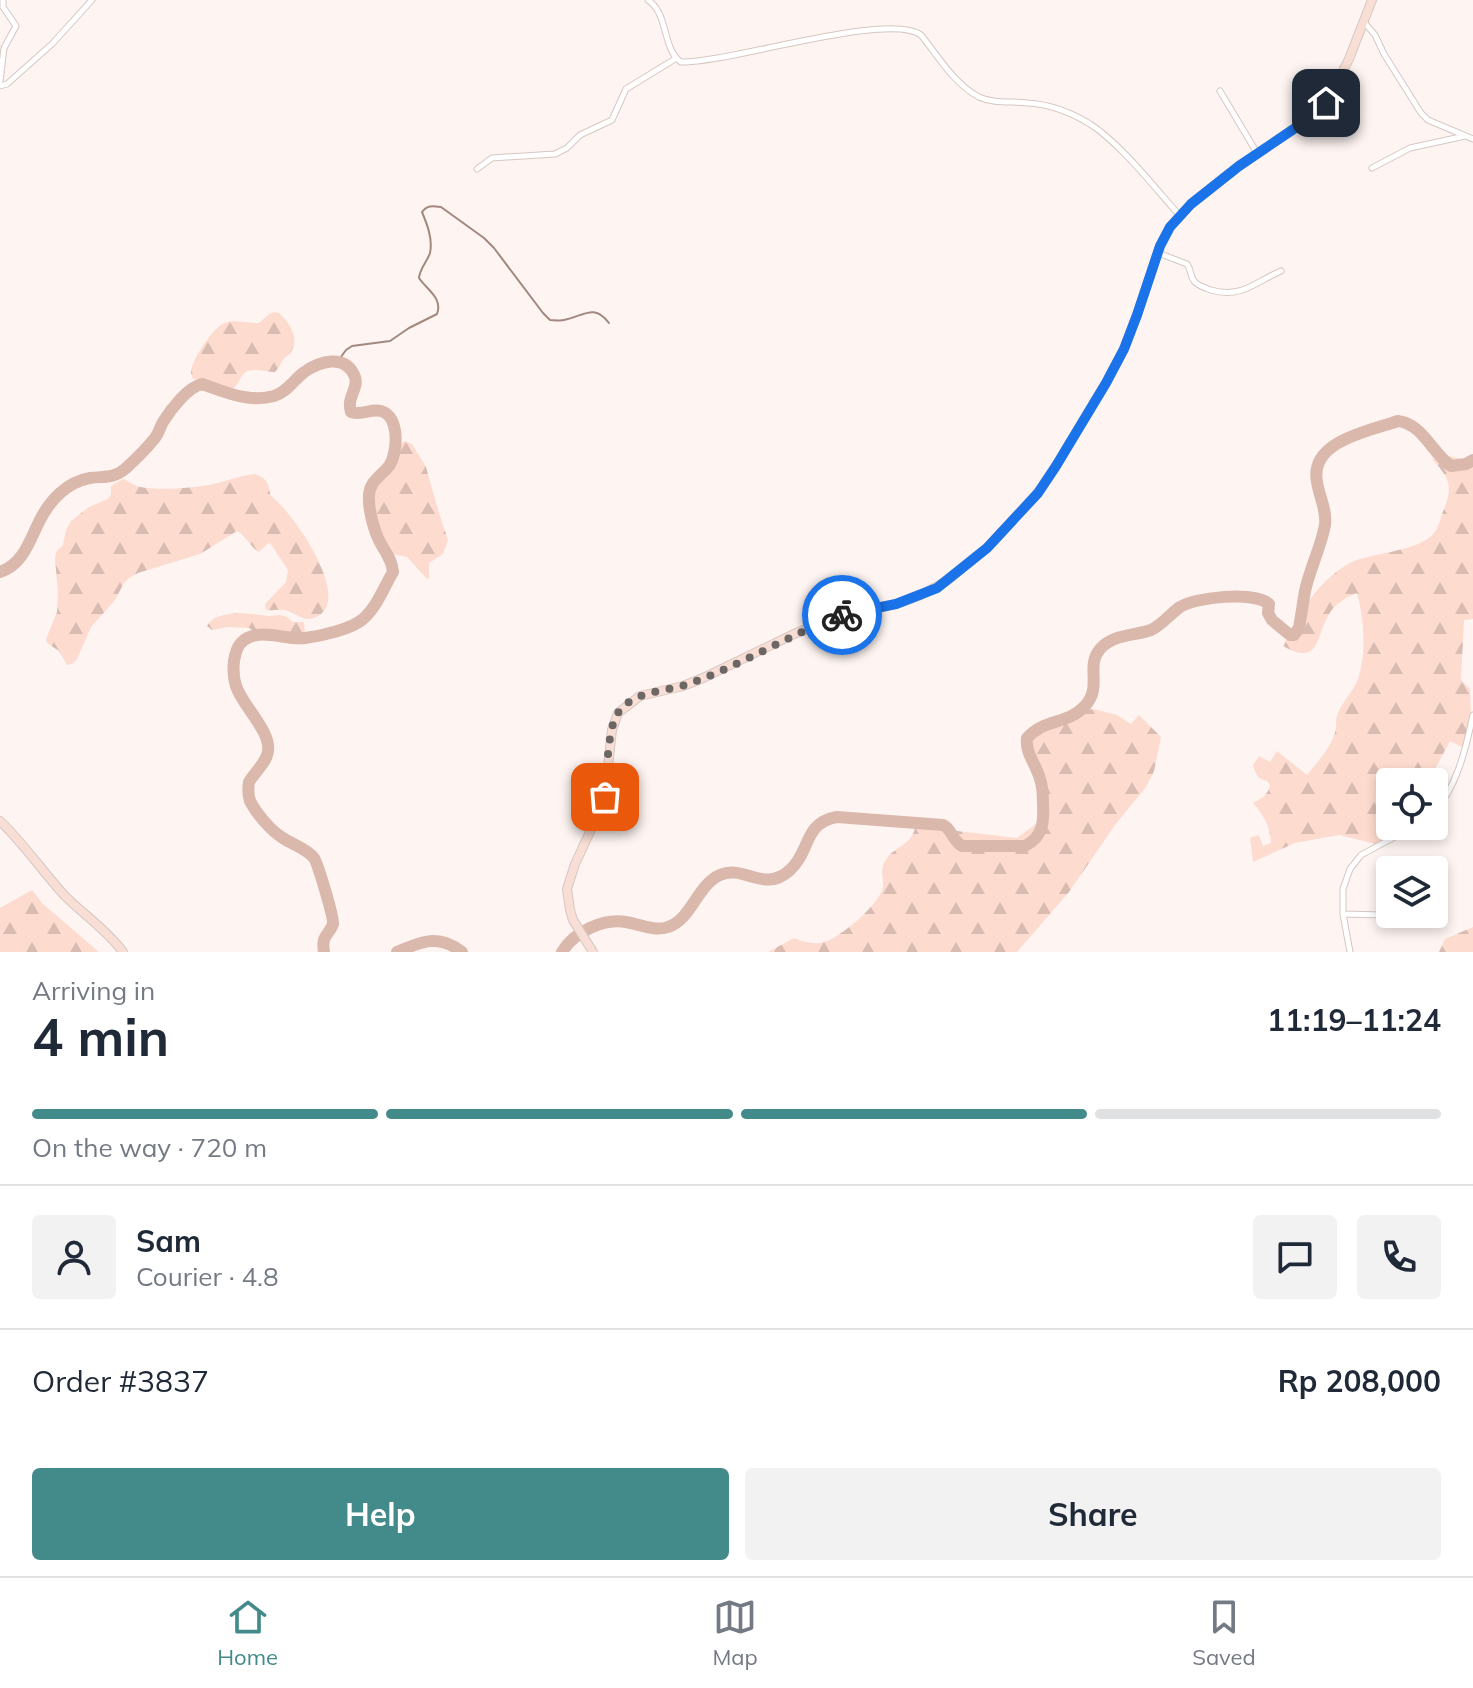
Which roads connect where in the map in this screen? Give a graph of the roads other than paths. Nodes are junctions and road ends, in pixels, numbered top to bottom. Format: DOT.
graph roads {
  1 [pos="3,0"];
  2 [pos="92,0"];
  3 [pos="648,0"];
  4 [pos="1372,0"];
  5 [pos="1364,22"];
  6 [pos="675,59"];
  7 [pos="0,84"];
  8 [pos="1220,91"];
  9 [pos="1465,136"];
  10 [pos="1473,139"];
  11 [pos="1257,153"];
  12 [pos="1372,168"];
  13 [pos="477,169"];
  14 [pos="1180,216"];
  15 [pos="1158,253"];
  16 [pos="1281,271"];
  17 [pos="1473,715"];
  18 [pos="1448,792"];
  19 [pos="0,821"];
  20 [pos="1390,840"];
  21 [pos="1343,914"];
  22 [pos="1376,915"];
  23 [pos="123,952"];
  24 [pos="593,952"];
  25 [pos="1350,952"];
  1 -- 7 [label="street"];
  2 -- 7 [label="street"];
  3 -- 6 [label="street"];
  4 -- 5 [label="street"];
  5 -- 9 [label="street"];
  5 -- 11 [label="street"];
  6 -- 13 [label="street"];
  6 -- 14 [label="street"];
  8 -- 11 [label="street"];
  9 -- 10 [label="street"];
  9 -- 12 [label="street"];
  11 -- 14 [label="street"];
  14 -- 15 [label="street"];
  15 -- 16 [label="street"];
  15 -- 24 [label="street"];
  17 -- 18 [label="street"];
  19 -- 23 [label="street"];
  20 -- 21 [label="street"];
  21 -- 22 [label="street"];
  21 -- 25 [label="street"];
}
